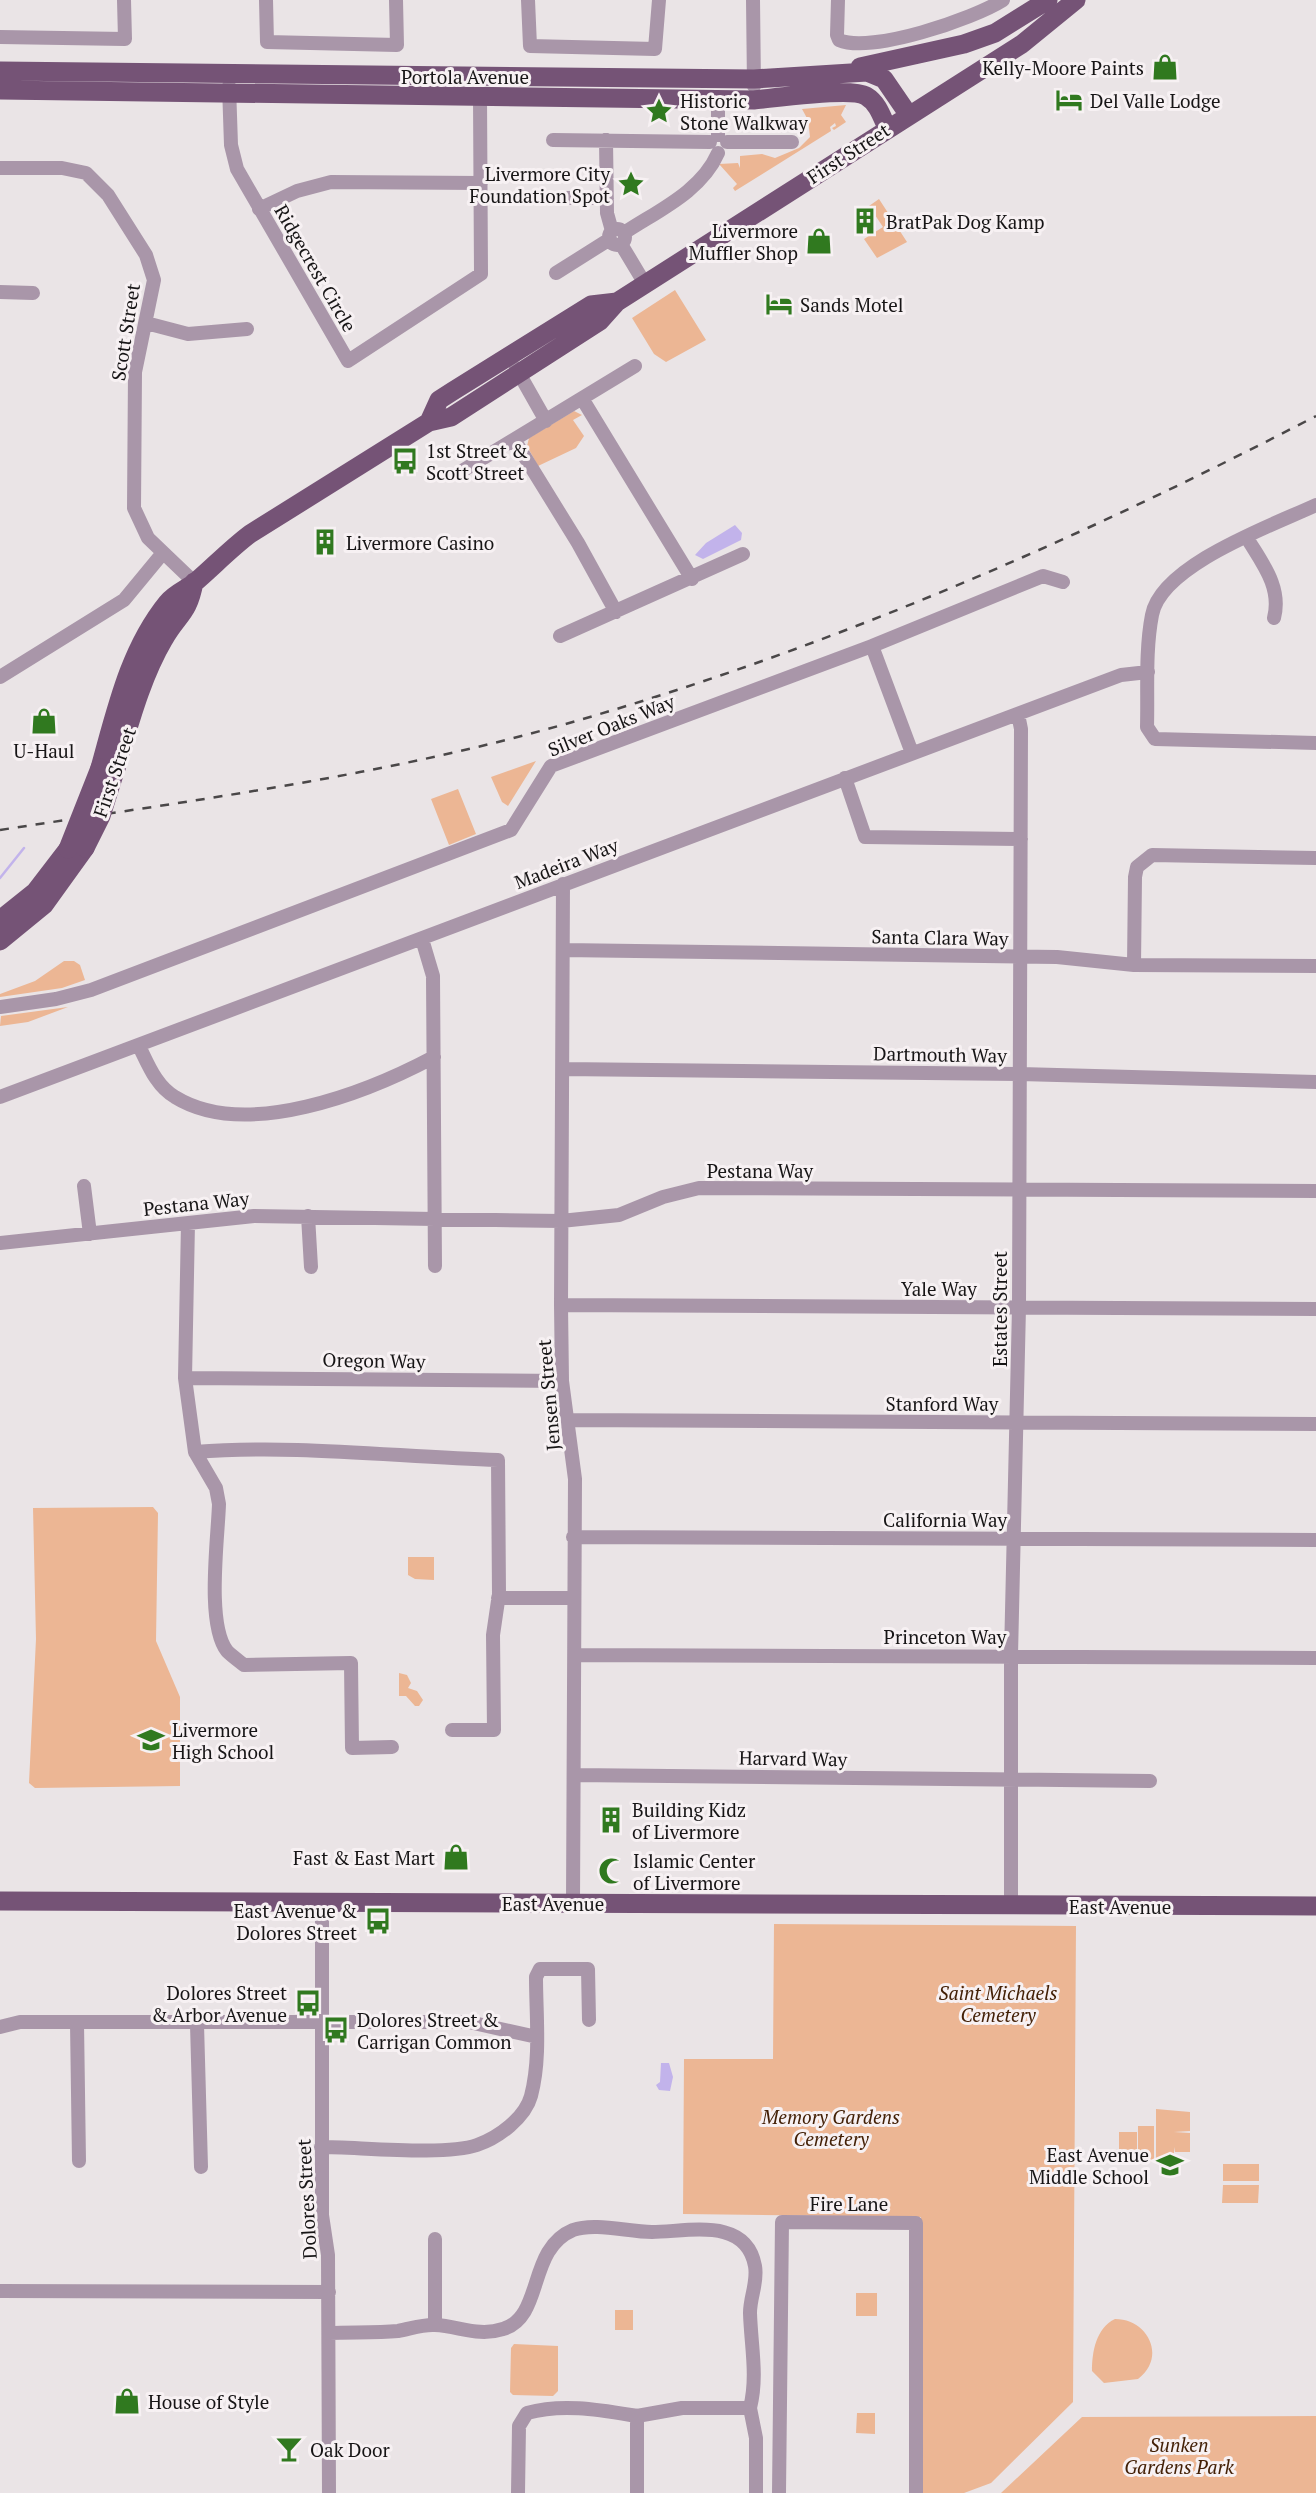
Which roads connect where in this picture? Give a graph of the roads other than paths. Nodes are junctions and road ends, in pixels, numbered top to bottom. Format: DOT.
graph roads {
  1 [pos="124,0"];
  2 [pos="266,0"];
  3 [pos="396,0"];
  4 [pos="528,0"];
  5 [pos="659,0"];
  6 [pos="753,0"];
  7 [pos="838,0"];
  8 [pos="1003,0"];
  9 [pos="1048,0"];
  10 [pos="1076,0"];
  11 [pos="0,37"];
  12 [pos="0,71"];
  13 [pos="832,74"];
  14 [pos="754,79"];
  15 [pos="229,83"];
  16 [pos="0,90"];
  17 [pos="480,97"];
  18 [pos="718,100"];
  19 [pos="754,100"];
  20 [pos="908,114"];
  21 [pos="887,128"];
  22 [pos="553,140"];
  23 [pos="606,140"];
  24 [pos="792,142"];
  25 [pos="718,143"];
  26 [pos="0,168"];
  27 [pos="481,183"];
  28 [pos="552,198"];
  29 [pos="607,198"];
  30 [pos="259,209"];
  31 [pos="617,237"];
  32 [pos="556,273"];
  33 [pos="645,284"];
  34 [pos="0,292"];
  35 [pos="33,293"];
  36 [pos="146,323"];
  37 [pos="247,329"];
  38 [pos="514,365"];
  39 [pos="635,366"];
  40 [pos="583,400"];
  41 [pos="547,421"];
  42 [pos="515,441"];
  43 [pos="462,471"];
  44 [pos="1316,505"];
  45 [pos="1247,537"];
  46 [pos="162,554"];
  47 [pos="743,554"];
  48 [pos="692,579"];
  49 [pos="194,583"];
  50 [pos="1063,583"];
  51 [pos="616,612"];
  52 [pos="1274,618"];
  53 [pos="560,636"];
  54 [pos="872,646"];
  55 [pos="1148,672"];
  56 [pos="0,677"];
  57 [pos="1018,714"];
  58 [pos="1316,743"];
  59 [pos="912,753"];
  60 [pos="845,778"];
  61 [pos="1021,839"];
  62 [pos="77,848"];
  63 [pos="1316,858"];
  64 [pos="564,884"];
  65 [pos="0,920"];
  66 [pos="422,939"];
  67 [pos="0,941"];
  68 [pos="563,950"];
  69 [pos="1021,958"];
  70 [pos="1134,965"];
  71 [pos="1316,966"];
  72 [pos="0,1007"];
  73 [pos="139,1046"];
  74 [pos="434,1057"];
  75 [pos="563,1069"];
  76 [pos="1020,1074"];
  77 [pos="1316,1082"];
  78 [pos="0,1097"];
  79 [pos="84,1186"];
  80 [pos="1018,1191"];
  81 [pos="1316,1191"];
  82 [pos="308,1216"];
  83 [pos="433,1217"];
  84 [pos="561,1221"];
  85 [pos="187,1223"];
  86 [pos="90,1234"];
  87 [pos="0,1243"];
  88 [pos="435,1266"];
  89 [pos="311,1267"];
  90 [pos="561,1305"];
  91 [pos="1019,1307"];
  92 [pos="1316,1308"];
  93 [pos="185,1378"];
  94 [pos="562,1381"];
  95 [pos="569,1420"];
  96 [pos="1017,1423"];
  97 [pos="1316,1424"];
  98 [pos="195,1452"];
  99 [pos="573,1537"];
  100 [pos="1013,1538"];
  101 [pos="1316,1540"];
  102 [pos="498,1598"];
  103 [pos="574,1598"];
  104 [pos="575,1655"];
  105 [pos="1012,1655"];
  106 [pos="1316,1658"];
  107 [pos="452,1730"];
  108 [pos="392,1747"];
  109 [pos="574,1775"];
  110 [pos="1012,1780"];
  111 [pos="1150,1781"];
  112 [pos="0,1901"];
  113 [pos="323,1902"];
  114 [pos="573,1903"];
  115 [pos="1011,1906"];
  116 [pos="1316,1906"];
  117 [pos="589,2020"];
  118 [pos="77,2023"];
  119 [pos="197,2024"];
  120 [pos="322,2024"];
  121 [pos="0,2027"];
  122 [pos="537,2037"];
  123 [pos="321,2147"];
  124 [pos="79,2161"];
  125 [pos="201,2167"];
  126 [pos="435,2239"];
  127 [pos="0,2291"];
  128 [pos="329,2292"];
  129 [pos="435,2325"];
  130 [pos="329,2333"];
  131 [pos="750,2408"];
  132 [pos="636,2416"];
  133 [pos="329,2493"];
  134 [pos="518,2493"];
  135 [pos="637,2493"];
  136 [pos="756,2493"];
  137 [pos="779,2493"];
  138 [pos="916,2493"];
  1 -- 11 [label="street"];
  2 -- 3 [label="street"];
  4 -- 5 [label="street"];
  6 -- 14 [label="street"];
  7 -- 8 [label="street"];
  9 -- 13 [label="main road"];
  10 -- 20 [label="main road, First Street"];
  12 -- 15 [label="main road, Portola Avenue"];
  13 -- 14 [label="main road, Portola Avenue"];
  13 -- 20 [label="main road, Portola Avenue"];
  14 -- 15 [label="main road, Portola Avenue"];
  14 -- 19 [label="street"];
  15 -- 16 [label="main road, Portola Avenue"];
  15 -- 17 [label="main road, Portola Avenue"];
  15 -- 30 [label="street, Ridgecrest Circle"];
  17 -- 18 [label="main road, Portola Avenue"];
  17 -- 27 [label="street, Ridgecrest Circle"];
  18 -- 19 [label="main road, Portola Avenue"];
  18 -- 25 [label="street"];
  19 -- 21 [label="main road, Portola Avenue"];
  20 -- 21 [label="main road, First Street"];
  21 -- 33 [label="main road, First Street"];
  22 -- 23 [label="street"];
  23 -- 25 [label="street"];
  23 -- 29 [label="street"];
  24 -- 25 [label="street"];
  25 -- 31 [label="street"];
  26 -- 36 [label="street, Scott Street"];
  27 -- 30 [label="street"];
  27 -- 30 [label="street, Ridgecrest Circle"];
  28 -- 29 [label="street"];
  29 -- 31 [label="street"];
  31 -- 32 [label="street"];
  31 -- 33 [label="street"];
  33 -- 38 [label="main road, First Street"];
  34 -- 35 [label="street"];
  36 -- 37 [label="street"];
  36 -- 46 [label="street, Scott Street"];
  38 -- 41 [label="street"];
  38 -- 49 [label="main road, First Street"];
  39 -- 40 [label="street"];
  40 -- 41 [label="street"];
  40 -- 48 [label="street"];
  41 -- 42 [label="street"];
  42 -- 43 [label="street"];
  42 -- 51 [label="street"];
  44 -- 45 [label="street"];
  45 -- 52 [label="street"];
  45 -- 55 [label="street"];
  46 -- 49 [label="street, Scott Street"];
  46 -- 56 [label="street"];
  47 -- 48 [label="street"];
  48 -- 51 [label="street"];
  49 -- 62 [label="main road, First Street, bridge"];
  50 -- 54 [label="street, Silver Oaks Way"];
  51 -- 53 [label="street"];
  54 -- 59 [label="street"];
  54 -- 72 [label="street, Silver Oaks Way"];
  55 -- 57 [label="street, Madeira Way"];
  55 -- 58 [label="street"];
  57 -- 59 [label="street, Madeira Way"];
  57 -- 61 [label="street, Estates Street"];
  59 -- 60 [label="street, Madeira Way"];
  60 -- 61 [label="street"];
  60 -- 64 [label="street, Madeira Way"];
  61 -- 69 [label="street, Estates Street"];
  62 -- 65 [label="main road, First Street"];
  62 -- 67 [label="main road, First Street"];
  63 -- 70 [label="street"];
  64 -- 66 [label="street, Madeira Way"];
  64 -- 68 [label="street, Jensen Street"];
  66 -- 73 [label="street, Madeira Way"];
  66 -- 74 [label="street"];
  68 -- 69 [label="street, Santa Clara Way"];
  68 -- 75 [label="street, Jensen Street"];
  69 -- 70 [label="street, Santa Clara Way"];
  69 -- 76 [label="street, Estates Street"];
  70 -- 71 [label="street, Santa Clara Way"];
  73 -- 74 [label="street"];
  73 -- 78 [label="street, Madeira Way"];
  74 -- 83 [label="street"];
  75 -- 76 [label="street, Dartmouth Way"];
  75 -- 84 [label="street, Jensen Street"];
  76 -- 77 [label="street, Dartmouth Way"];
  76 -- 80 [label="street, Estates Street"];
  79 -- 86 [label="street"];
  80 -- 81 [label="street, Pestana Way"];
  80 -- 84 [label="street, Pestana Way"];
  80 -- 91 [label="street, Estates Street"];
  82 -- 83 [label="street, Pestana Way"];
  82 -- 85 [label="street, Pestana Way"];
  82 -- 89 [label="street"];
  83 -- 84 [label="street, Pestana Way"];
  83 -- 88 [label="street"];
  84 -- 90 [label="street, Jensen Street"];
  85 -- 86 [label="street, Pestana Way"];
  85 -- 93 [label="street"];
  86 -- 87 [label="street, Pestana Way"];
  90 -- 91 [label="street, Yale Way"];
  90 -- 94 [label="street, Jensen Street"];
  91 -- 92 [label="street, Yale Way"];
  91 -- 96 [label="street, Estates Street"];
  93 -- 94 [label="street, Oregon Way"];
  93 -- 98 [label="street"];
  94 -- 95 [label="street, Jensen Street"];
  95 -- 96 [label="street, Stanford Way"];
  95 -- 99 [label="street, Jensen Street"];
  96 -- 97 [label="street, Stanford Way"];
  96 -- 100 [label="street, Estates Street"];
  98 -- 102 [label="street"];
  98 -- 108 [label="street"];
  99 -- 100 [label="street, California Way"];
  99 -- 103 [label="street, Jensen Street"];
  100 -- 101 [label="street, California Way"];
  100 -- 105 [label="street, Estates Street"];
  102 -- 103 [label="street"];
  102 -- 107 [label="street"];
  103 -- 104 [label="street, Jensen Street"];
  104 -- 105 [label="street, Princeton Way"];
  104 -- 109 [label="street, Jensen Street"];
  105 -- 106 [label="street, Princeton Way"];
  105 -- 110 [label="street, Estates Street"];
  109 -- 110 [label="street, Harvard Way"];
  109 -- 114 [label="street, Jensen Street"];
  110 -- 111 [label="street, Harvard Way"];
  110 -- 115 [label="street, Estates Street"];
  112 -- 113 [label="main road, East Avenue"];
  113 -- 114 [label="main road, East Avenue"];
  113 -- 120 [label="street, Dolores Street"];
  114 -- 115 [label="main road, East Avenue"];
  115 -- 116 [label="main road, East Avenue"];
  117 -- 122 [label="street"];
  118 -- 119 [label="street"];
  118 -- 121 [label="street"];
  118 -- 124 [label="street"];
  119 -- 120 [label="street"];
  119 -- 125 [label="street"];
  120 -- 122 [label="street"];
  120 -- 123 [label="street, Dolores Street"];
  122 -- 123 [label="street"];
  123 -- 128 [label="street, Dolores Street"];
  126 -- 129 [label="street"];
  127 -- 128 [label="street"];
  128 -- 130 [label="street, Dolores Street"];
  129 -- 130 [label="street"];
  129 -- 131 [label="street"];
  130 -- 133 [label="street, Dolores Street"];
  131 -- 132 [label="street"];
  131 -- 136 [label="street"];
  132 -- 134 [label="street"];
  132 -- 135 [label="street"];
  137 -- 138 [label="street, Fire Lane"];
}
